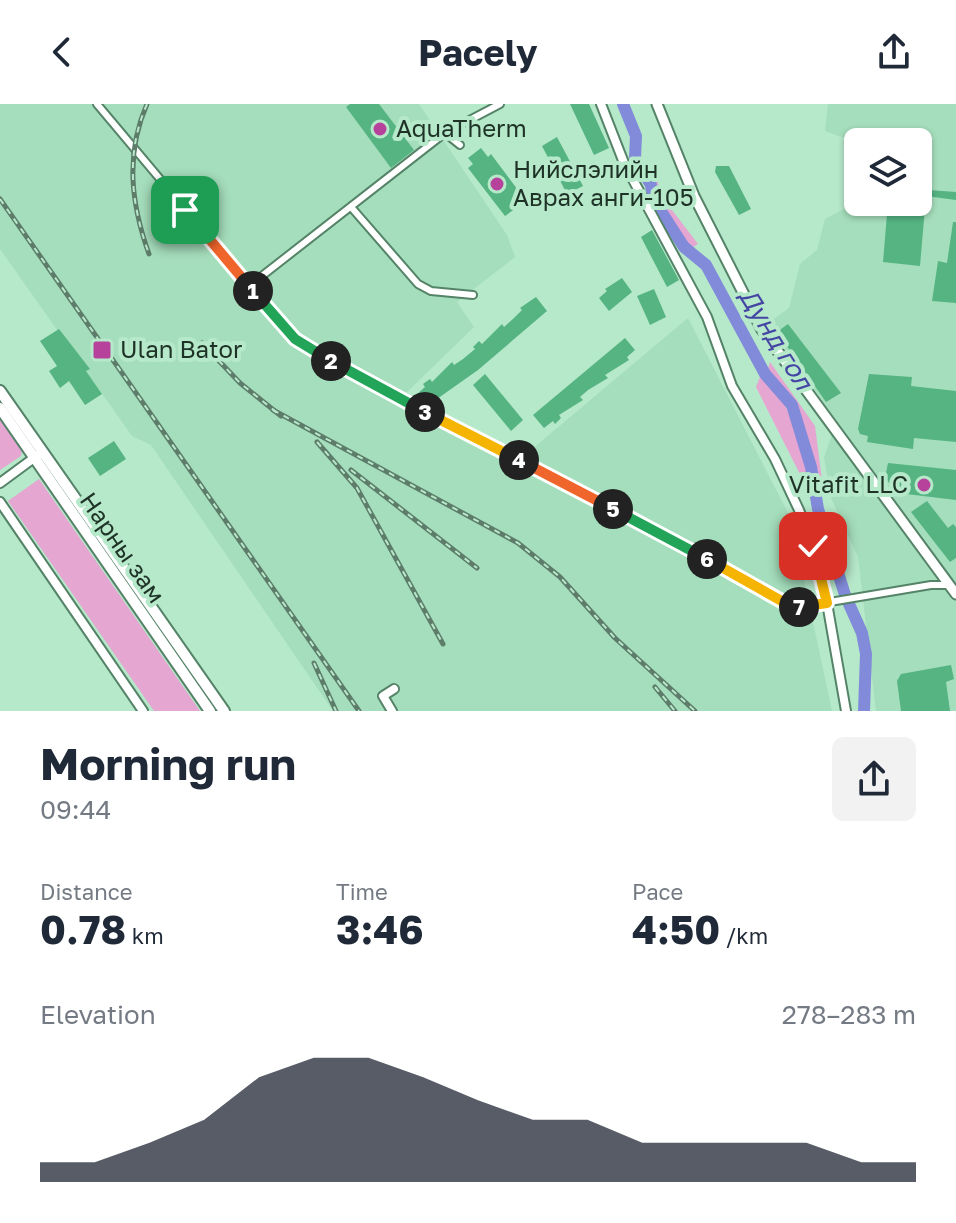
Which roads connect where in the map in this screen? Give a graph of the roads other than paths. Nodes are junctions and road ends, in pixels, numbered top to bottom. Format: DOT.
graph roads {
  1 [pos="97,104"];
  2 [pos="500,104"];
  3 [pos="601,104"];
  4 [pos="657,104"];
  5 [pos="445,133"];
  6 [pos="460,145"];
  7 [pos="351,207"];
  8 [pos="249,286"];
  9 [pos="473,295"];
  10 [pos="0,391"];
  11 [pos="0,408"];
  12 [pos="39,455"];
  13 [pos="0,483"];
  14 [pos="0,502"];
  15 [pos="953,582"];
  16 [pos="956,594"];
  17 [pos="830,603"];
  18 [pos="394,689"];
  19 [pos="143,711"];
  20 [pos="210,711"];
  21 [pos="224,711"];
  22 [pos="392,711"];
  23 [pos="846,711"];
  1 -- 8 [label="street"];
  2 -- 5 [label="street"];
  3 -- 17 [label="street"];
  4 -- 15 [label="main road"];
  5 -- 6 [label="street"];
  5 -- 7 [label="street"];
  7 -- 8 [label="street"];
  7 -- 9 [label="street"];
  8 -- 17 [label="street"];
  10 -- 12 [label="main road"];
  11 -- 12 [label="main road, Нарны зам"];
  12 -- 13 [label="street"];
  12 -- 20 [label="main road, Нарны зам"];
  12 -- 21 [label="main road, Нарны зам"];
  14 -- 19 [label="street"];
  15 -- 16 [label="main road"];
  15 -- 17 [label="street"];
  17 -- 23 [label="street"];
  18 -- 22 [label="street"];
}
